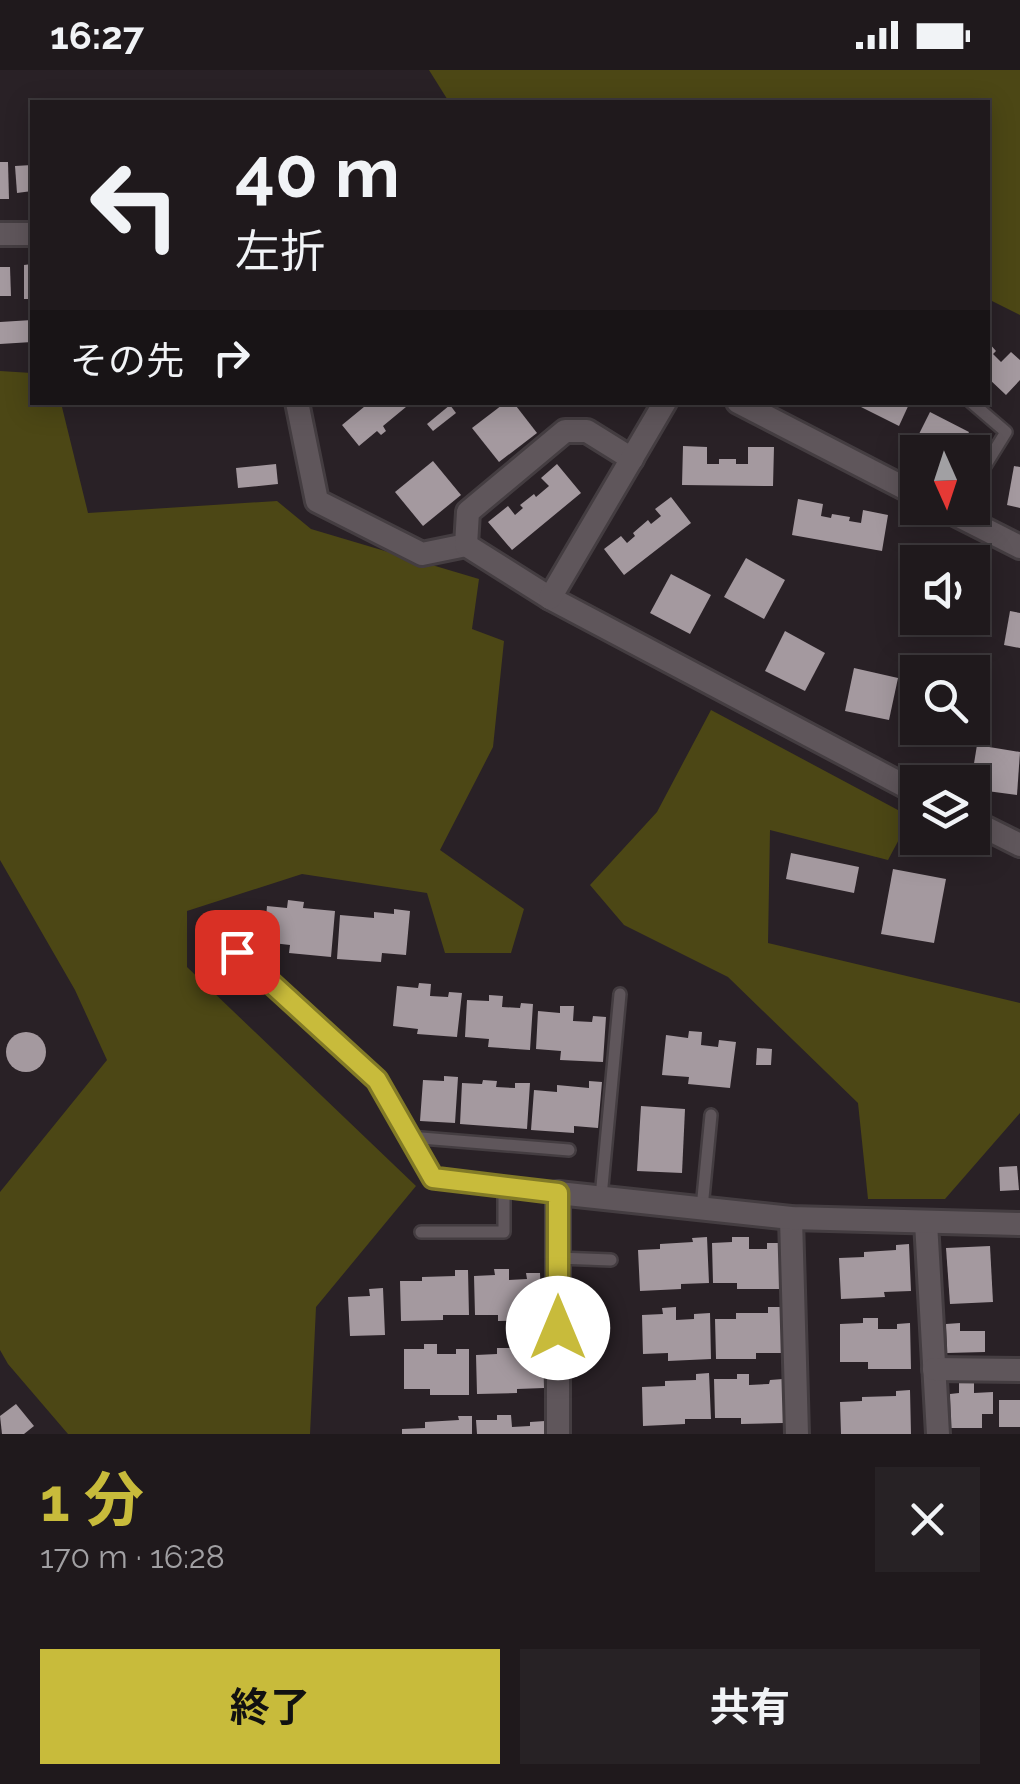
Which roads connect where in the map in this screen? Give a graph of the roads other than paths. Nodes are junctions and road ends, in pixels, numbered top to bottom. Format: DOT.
graph roads {
  1 [pos="0,234"];
  2 [pos="30,234"];
  3 [pos="297,405"];
  4 [pos="663,405"];
  5 [pos="748,405"];
  6 [pos="974,405"];
  7 [pos="990,458"];
  8 [pos="632,459"];
  9 [pos="900,485"];
  10 [pos="980,525"];
  11 [pos="466,545"];
  12 [pos="1020,547"];
  13 [pos="550,598"];
  14 [pos="900,783"];
  15 [pos="990,830"];
  16 [pos="1020,845"];
  17 [pos="237,952"];
  18 [pos="620,994"];
  19 [pos="711,1116"];
  20 [pos="409,1137"];
  21 [pos="569,1150"];
  22 [pos="504,1187"];
  23 [pos="558,1193"];
  24 [pos="601,1198"];
  25 [pos="702,1208"];
  26 [pos="791,1218"];
  27 [pos="926,1222"];
  28 [pos="1020,1224"];
  29 [pos="421,1232"];
  30 [pos="558,1258"];
  31 [pos="611,1260"];
  32 [pos="934,1369"];
  33 [pos="1020,1370"];
  34 [pos="558,1434"];
  35 [pos="797,1434"];
  36 [pos="938,1434"];
  1 -- 2 [label="street"];
  3 -- 11 [label="street"];
  4 -- 8 [label="street"];
  5 -- 9 [label="street"];
  6 -- 7 [label="lane"];
  8 -- 11 [label="street"];
  8 -- 13 [label="street"];
  10 -- 12 [label="street"];
  11 -- 13 [label="street"];
  13 -- 14 [label="street"];
  15 -- 16 [label="street"];
  17 -- 20 [label="lane"];
  18 -- 24 [label="lane"];
  19 -- 25 [label="lane"];
  20 -- 21 [label="lane"];
  20 -- 22 [label="lane"];
  22 -- 23 [label="lane"];
  22 -- 29 [label="lane"];
  23 -- 24 [label="street"];
  23 -- 30 [label="street"];
  24 -- 25 [label="street"];
  25 -- 26 [label="street"];
  26 -- 27 [label="street"];
  26 -- 35 [label="street"];
  27 -- 28 [label="street"];
  27 -- 32 [label="street"];
  30 -- 31 [label="lane"];
  30 -- 34 [label="street"];
  32 -- 33 [label="street"];
  32 -- 36 [label="street"];
}
